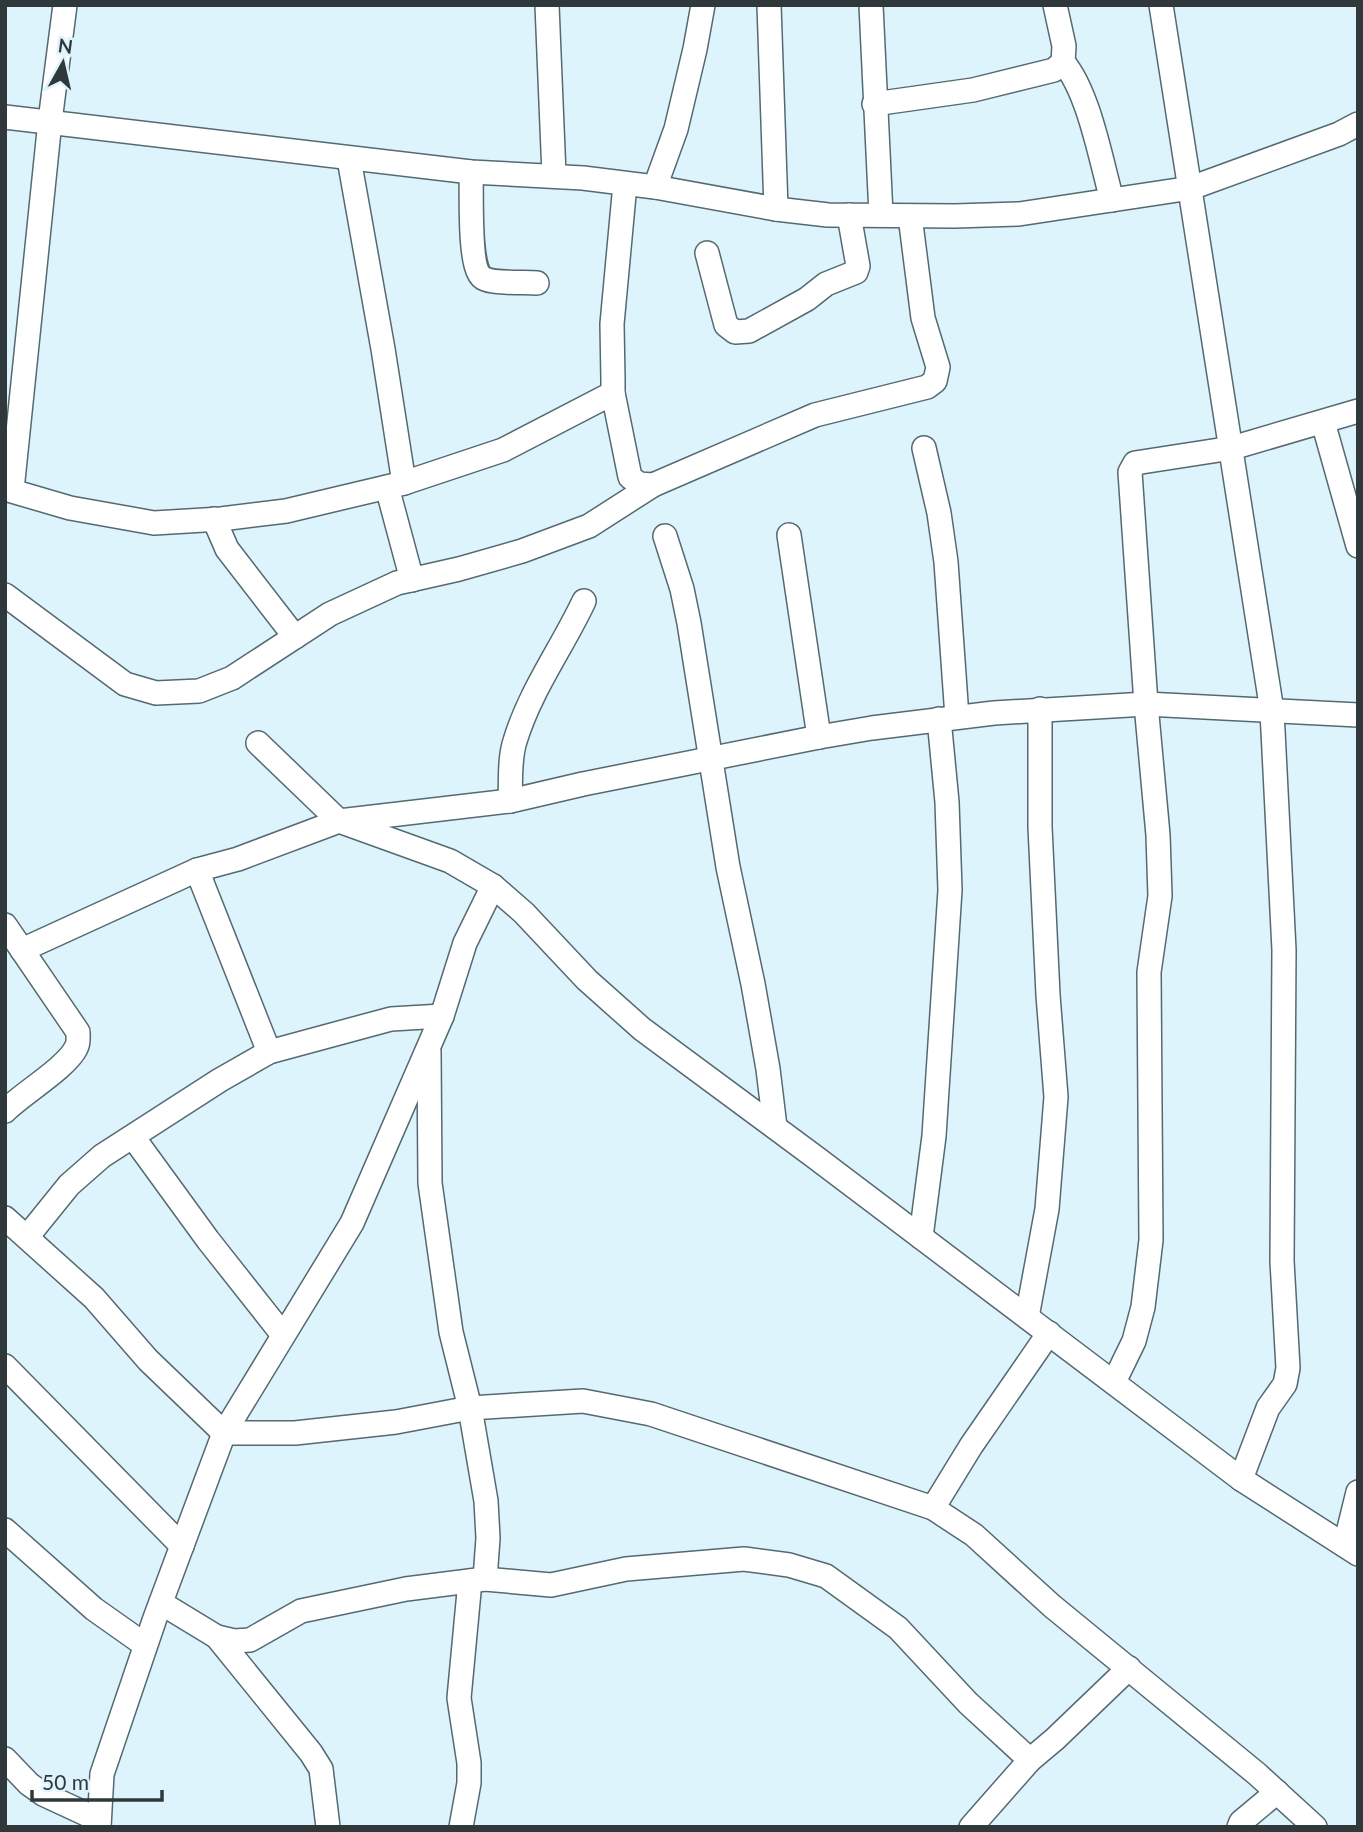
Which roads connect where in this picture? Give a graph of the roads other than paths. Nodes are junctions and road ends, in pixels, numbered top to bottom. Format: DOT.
graph roads {
  1 [pos="65,5"];
  2 [pos="547,5"];
  3 [pos="703,5"];
  4 [pos="769,5"];
  5 [pos="871,5"];
  6 [pos="1055,5"];
  7 [pos="1161,5"];
  8 [pos="1063,62"];
  9 [pos="874,104"];
  10 [pos="5,117"];
  11 [pos="50,121"];
  12 [pos="1358,124"];
  13 [pos="349,159"];
  14 [pos="471,172"];
  15 [pos="554,175"];
  16 [pos="625,184"];
  17 [pos="655,187"];
  18 [pos="1191,188"];
  19 [pos="1112,200"];
  20 [pos="776,209"];
  21 [pos="849,215"];
  22 [pos="881,215"];
  23 [pos="910,216"];
  24 [pos="707,253"];
  25 [pos="537,283"];
  26 [pos="613,393"];
  27 [pos="1358,411"];
  28 [pos="1323,422"];
  29 [pos="924,448"];
  30 [pos="1232,448"];
  31 [pos="396,485"];
  32 [pos="653,485"];
  33 [pos="8,489"];
  34 [pos="214,519"];
  35 [pos="789,535"];
  36 [pos="665,537"];
  37 [pos="1358,546"];
  38 [pos="412,580"];
  39 [pos="6,598"];
  40 [pos="584,601"];
  41 [pos="295,637"];
  42 [pos="1146,704"];
  43 [pos="1040,709"];
  44 [pos="1272,711"];
  45 [pos="1358,715"];
  46 [pos="948,718"];
  47 [pos="819,737"];
  48 [pos="258,743"];
  49 [pos="711,760"];
  50 [pos="510,801"];
  51 [pos="339,821"];
  52 [pos="197,870"];
  53 [pos="492,886"];
  54 [pos="5,925"];
  55 [pos="22,950"];
  56 [pos="442,1016"];
  57 [pos="429,1042"];
  58 [pos="269,1052"];
  59 [pos="5,1111"];
  60 [pos="775,1127"];
  61 [pos="133,1137"];
  62 [pos="5,1218"];
  63 [pos="27,1237"];
  64 [pos="921,1237"];
  65 [pos="1027,1317"];
  66 [pos="1049,1333"];
  67 [pos="284,1335"];
  68 [pos="5,1366"];
  69 [pos="1114,1382"];
  70 [pos="470,1408"];
  71 [pos="224,1433"];
  72 [pos="1241,1479"];
  73 [pos="1358,1492"];
  74 [pos="933,1508"];
  75 [pos="5,1530"];
  76 [pos="182,1546"];
  77 [pos="1352,1549"];
  78 [pos="477,1580"];
  79 [pos="161,1603"];
  80 [pos="217,1637"];
  81 [pos="145,1645"];
  82 [pos="1129,1668"];
  83 [pos="5,1759"];
  84 [pos="1030,1760"];
  85 [pos="1277,1792"];
  86 [pos="99,1823"];
  87 [pos="328,1827"];
  88 [pos="461,1827"];
  89 [pos="971,1827"];
  90 [pos="1239,1827"];
  91 [pos="1315,1827"];
  1 -- 11 [label="street"];
  2 -- 15 [label="street"];
  3 -- 17 [label="street"];
  4 -- 20 [label="street"];
  5 -- 9 [label="street"];
  6 -- 8 [label="street"];
  7 -- 18 [label="street"];
  8 -- 9 [label="street"];
  8 -- 19 [label="street"];
  9 -- 22 [label="street"];
  10 -- 11 [label="street"];
  11 -- 13 [label="street"];
  11 -- 33 [label="street"];
  12 -- 18 [label="street"];
  13 -- 14 [label="street"];
  13 -- 31 [label="street"];
  14 -- 15 [label="street"];
  14 -- 25 [label="street"];
  15 -- 16 [label="street"];
  16 -- 17 [label="street"];
  16 -- 26 [label="street"];
  17 -- 20 [label="street"];
  18 -- 19 [label="street"];
  18 -- 30 [label="street"];
  19 -- 23 [label="street"];
  20 -- 21 [label="street"];
  21 -- 22 [label="street"];
  21 -- 24 [label="street"];
  22 -- 23 [label="street"];
  23 -- 32 [label="street"];
  26 -- 31 [label="street"];
  26 -- 32 [label="street"];
  27 -- 28 [label="street"];
  28 -- 30 [label="street"];
  28 -- 37 [label="street"];
  29 -- 46 [label="street"];
  30 -- 42 [label="street"];
  30 -- 44 [label="street"];
  31 -- 34 [label="street"];
  31 -- 38 [label="street"];
  32 -- 38 [label="street"];
  33 -- 34 [label="street"];
  34 -- 41 [label="street"];
  35 -- 47 [label="street"];
  36 -- 49 [label="street"];
  38 -- 41 [label="street"];
  39 -- 41 [label="street"];
  40 -- 50 [label="street"];
  42 -- 43 [label="street"];
  42 -- 44 [label="street"];
  42 -- 69 [label="street"];
  43 -- 46 [label="street"];
  43 -- 65 [label="street"];
  44 -- 45 [label="street"];
  44 -- 72 [label="street"];
  46 -- 47 [label="street"];
  46 -- 64 [label="street"];
  47 -- 49 [label="street"];
  48 -- 51 [label="street"];
  49 -- 50 [label="street"];
  49 -- 60 [label="street"];
  50 -- 51 [label="street"];
  51 -- 52 [label="street"];
  51 -- 53 [label="street"];
  52 -- 55 [label="street"];
  52 -- 58 [label="street"];
  53 -- 56 [label="street"];
  53 -- 60 [label="street"];
  54 -- 55 [label="street"];
  55 -- 59 [label="street"];
  56 -- 57 [label="street"];
  56 -- 58 [label="street"];
  57 -- 67 [label="street"];
  57 -- 70 [label="street"];
  58 -- 61 [label="street"];
  60 -- 64 [label="street"];
  61 -- 63 [label="street"];
  61 -- 67 [label="street"];
  62 -- 63 [label="street"];
  63 -- 71 [label="street"];
  64 -- 65 [label="street"];
  65 -- 66 [label="street"];
  66 -- 69 [label="street"];
  66 -- 74 [label="street"];
  67 -- 71 [label="street"];
  68 -- 76 [label="street"];
  69 -- 72 [label="street"];
  70 -- 71 [label="street"];
  70 -- 74 [label="street"];
  70 -- 78 [label="street"];
  71 -- 76 [label="street"];
  72 -- 77 [label="street"];
  73 -- 77 [label="street"];
  74 -- 82 [label="street"];
  75 -- 81 [label="street"];
  76 -- 79 [label="street"];
  78 -- 80 [label="street"];
  78 -- 84 [label="street"];
  78 -- 88 [label="street"];
  79 -- 80 [label="street"];
  79 -- 81 [label="street"];
  80 -- 87 [label="street"];
  81 -- 86 [label="street"];
  82 -- 84 [label="street"];
  82 -- 85 [label="street"];
  83 -- 86 [label="street"];
  84 -- 89 [label="street"];
  85 -- 90 [label="street"];
  85 -- 91 [label="street"];
}
